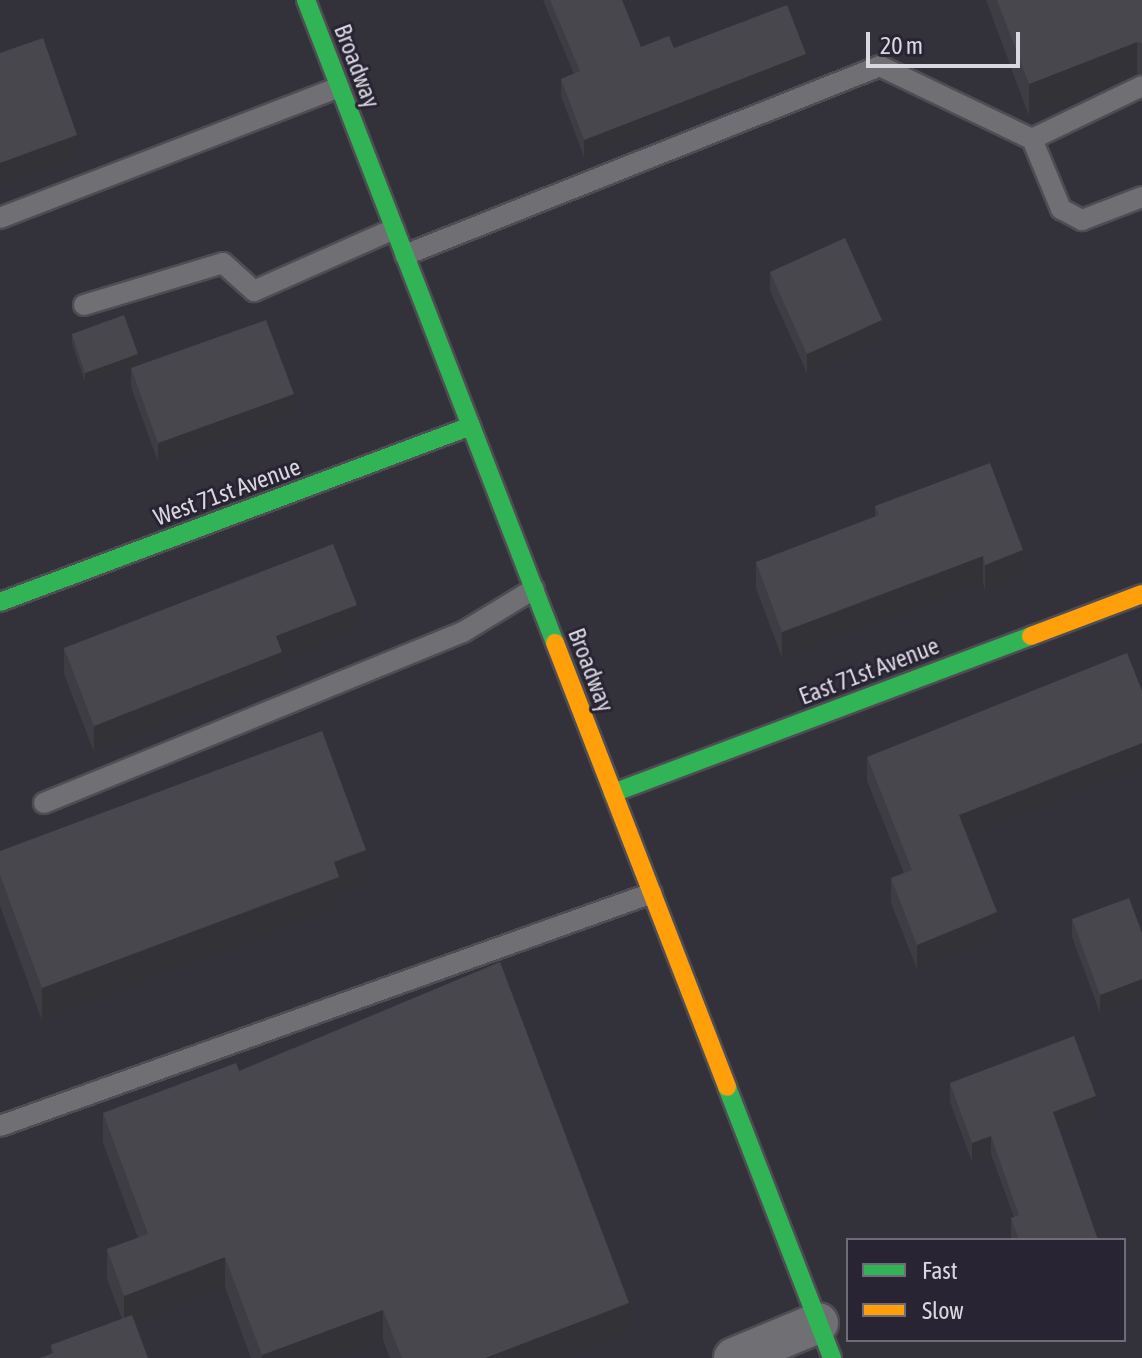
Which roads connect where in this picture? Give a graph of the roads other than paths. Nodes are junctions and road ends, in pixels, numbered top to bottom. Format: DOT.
graph roads {
  1 [pos="306,0"];
  2 [pos="1142,86"];
  3 [pos="339,87"];
  4 [pos="1032,139"];
  5 [pos="1142,197"];
  6 [pos="0,218"];
  7 [pos="394,229"];
  8 [pos="405,255"];
  9 [pos="84,305"];
  10 [pos="471,426"];
  11 [pos="534,589"];
  12 [pos="1142,594"];
  13 [pos="0,602"];
  14 [pos="613,793"];
  15 [pos="44,803"];
  16 [pos="652,893"];
  17 [pos="0,1126"];
  18 [pos="825,1340"];
  19 [pos="734,1358"];
  1 -- 3 [label="main road, Broadway"];
  2 -- 4 [label="lane"];
  3 -- 6 [label="lane"];
  3 -- 7 [label="main road, Broadway"];
  4 -- 5 [label="lane"];
  4 -- 8 [label="lane"];
  7 -- 8 [label="main road, Broadway"];
  7 -- 9 [label="lane"];
  8 -- 10 [label="main road, Broadway"];
  10 -- 11 [label="main road, Broadway"];
  10 -- 13 [label="main road, West 71st Avenue"];
  11 -- 14 [label="main road, Broadway"];
  11 -- 15 [label="lane"];
  12 -- 14 [label="main road, East 71st Avenue"];
  14 -- 16 [label="main road, Broadway"];
  16 -- 17 [label="lane"];
  16 -- 18 [label="main road, Broadway"];
  18 -- 19 [label="street"];
}
